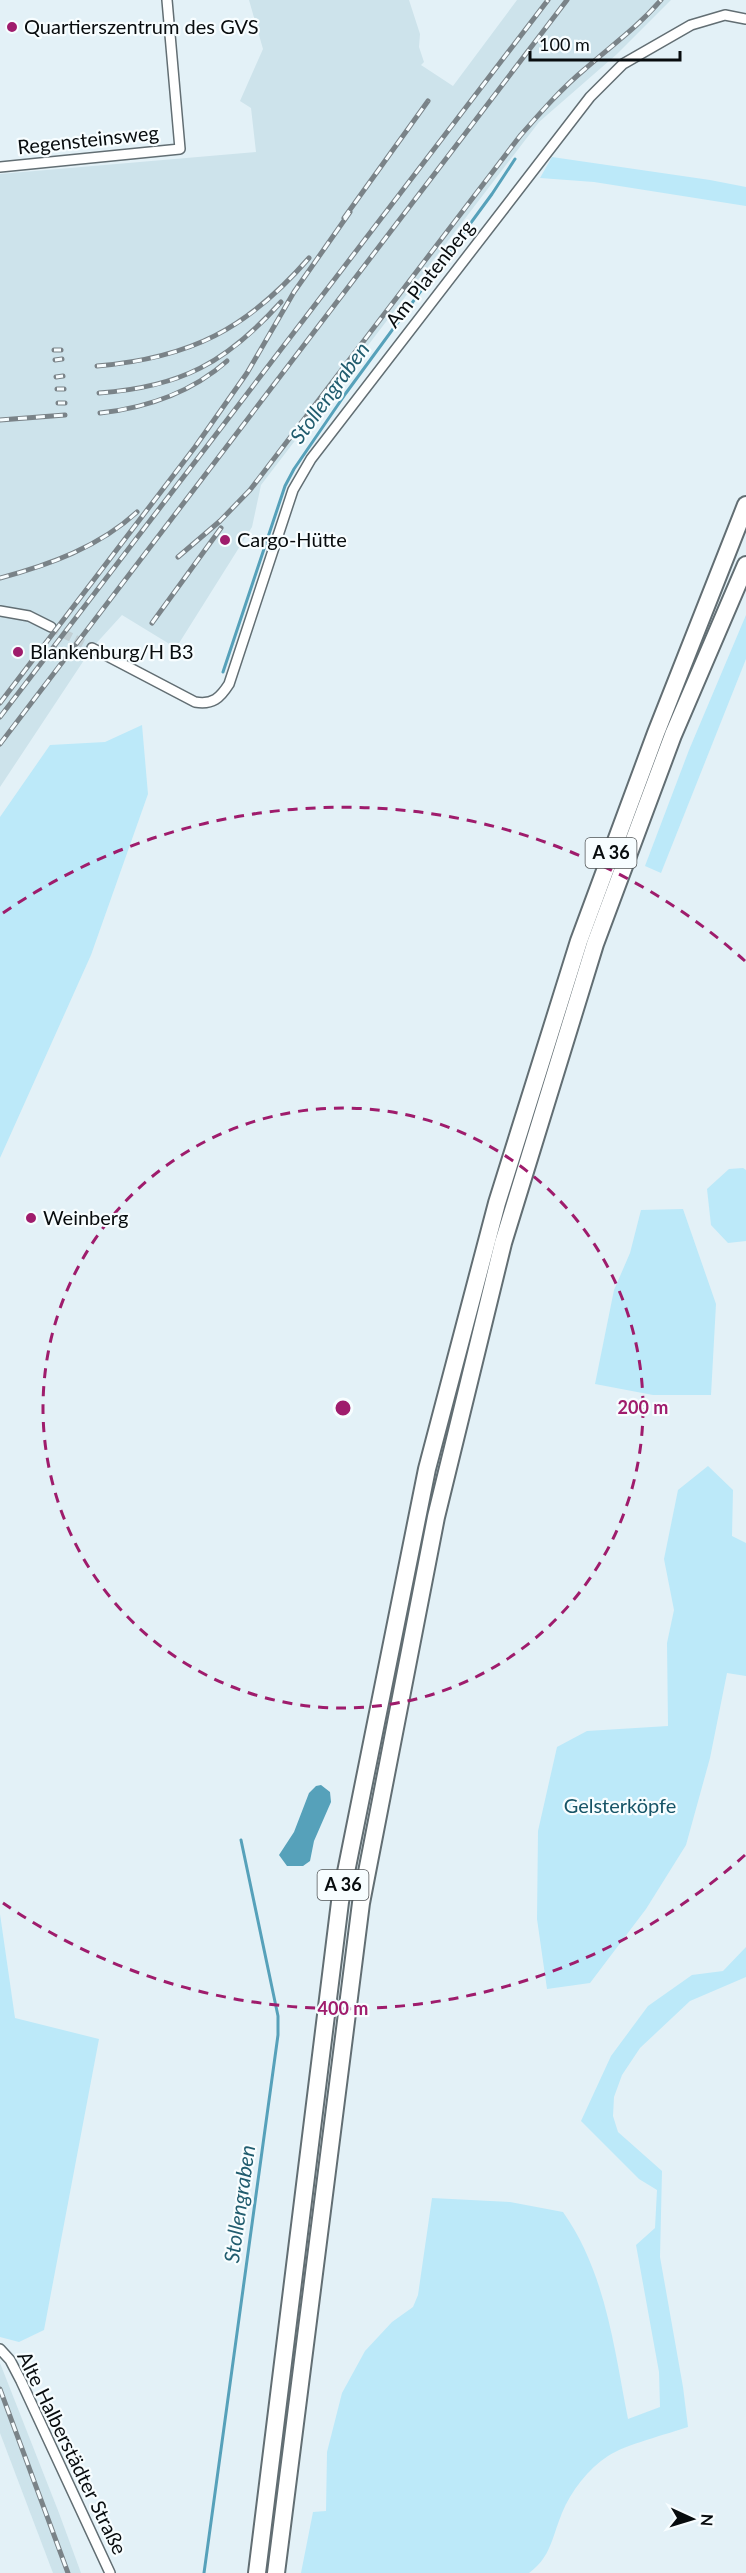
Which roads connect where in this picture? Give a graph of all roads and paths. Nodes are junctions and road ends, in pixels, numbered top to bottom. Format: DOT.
graph roads {
  1 [pos="167,0"];
  2 [pos="746,19"];
  3 [pos="0,167"];
  4 [pos="746,505"];
  5 [pos="746,565"];
  6 [pos="0,611"];
  7 [pos="51,627"];
  8 [pos="92,648"];
  9 [pos="0,2349"];
  10 [pos="110,2573"];
  11 [pos="257,2573"];
  12 [pos="276,2573"];
  1 -- 3 [label="street, Regensteinsweg"];
  2 -- 8 [label="street, Am Platenberg"];
  4 -- 11 [label="highway, A 36"];
  5 -- 12 [label="highway, A 36"];
  6 -- 7 [label="street"];
  9 -- 10 [label="street, Alte Halberstädter Straße"];
}
